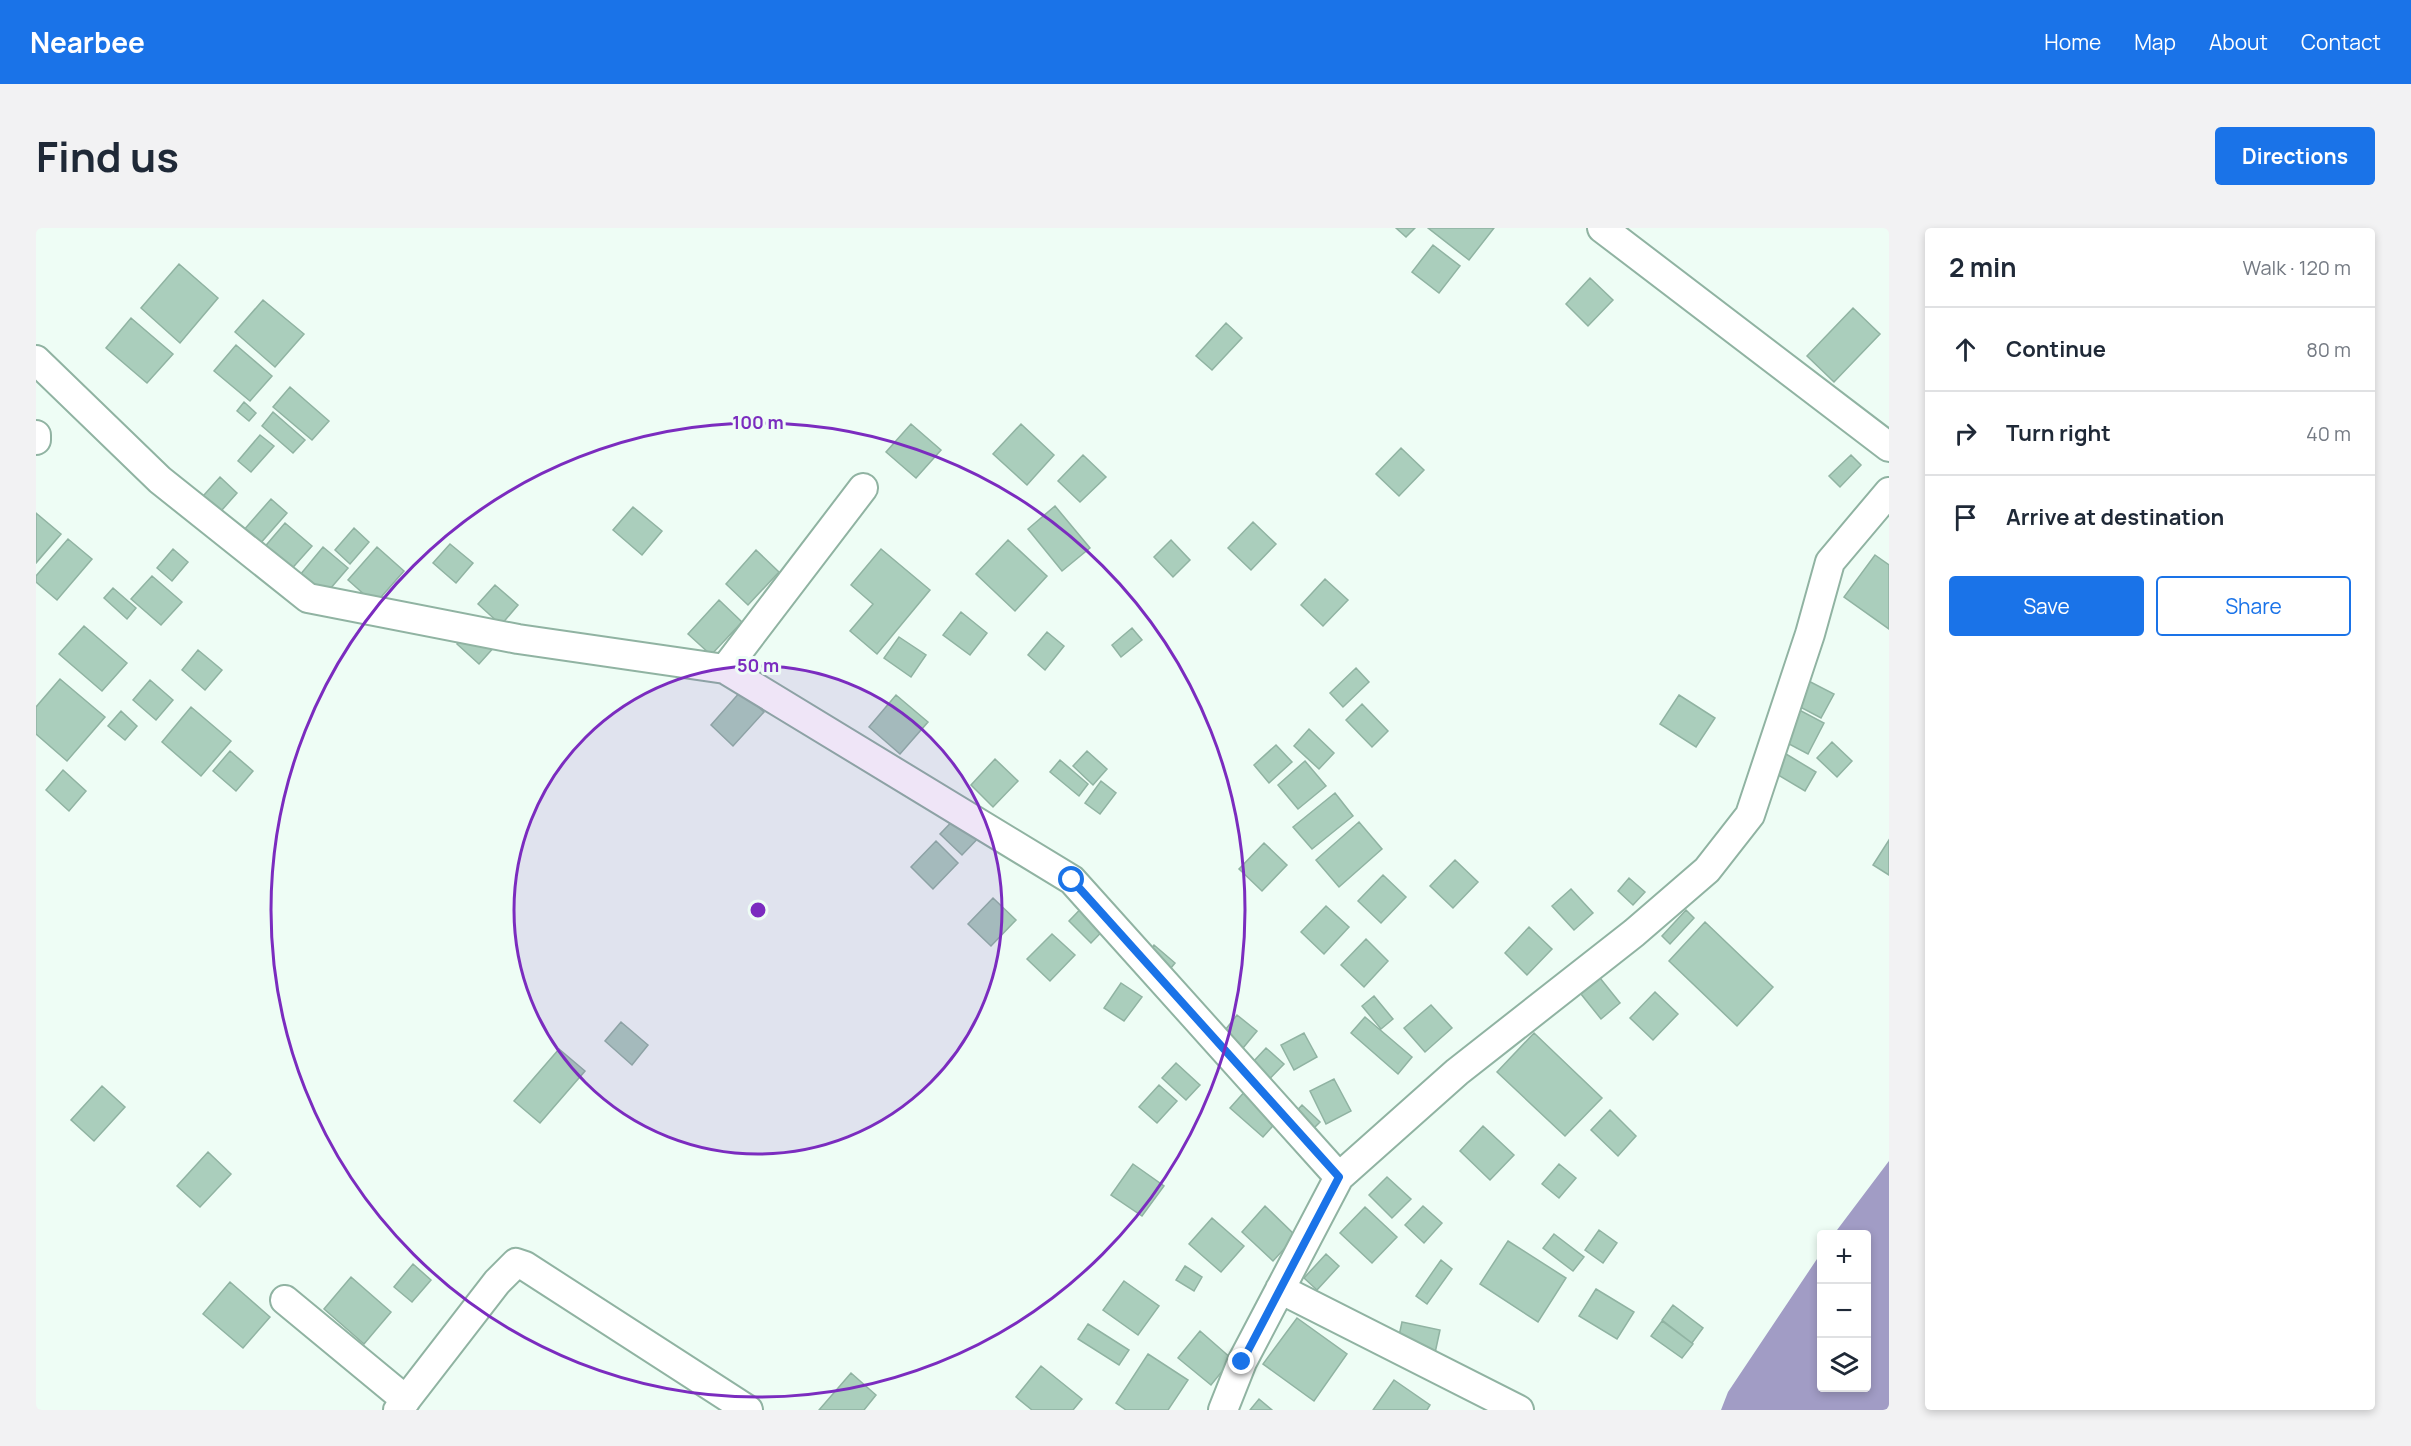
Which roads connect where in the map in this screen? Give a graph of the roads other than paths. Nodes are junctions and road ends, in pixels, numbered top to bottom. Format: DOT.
graph roads {
  1 [pos="1602,228"];
  2 [pos="36,360"];
  3 [pos="36,435"];
  4 [pos="36,440"];
  5 [pos="1889,447"];
  6 [pos="863,488"];
  7 [pos="1889,492"];
  8 [pos="725,669"];
  9 [pos="1339,1177"];
  10 [pos="1280,1289"];
  11 [pos="285,1300"];
  12 [pos="402,1405"];
  13 [pos="748,1410"];
  14 [pos="1223,1410"];
  15 [pos="1519,1410"];
  1 -- 5 [label="street"];
  2 -- 8 [label="street"];
  3 -- 4 [label="street"];
  6 -- 8 [label="street"];
  7 -- 9 [label="street"];
  8 -- 9 [label="street"];
  9 -- 10 [label="street"];
  10 -- 14 [label="street"];
  10 -- 15 [label="street"];
  11 -- 12 [label="street"];
  12 -- 13 [label="street"];
}
